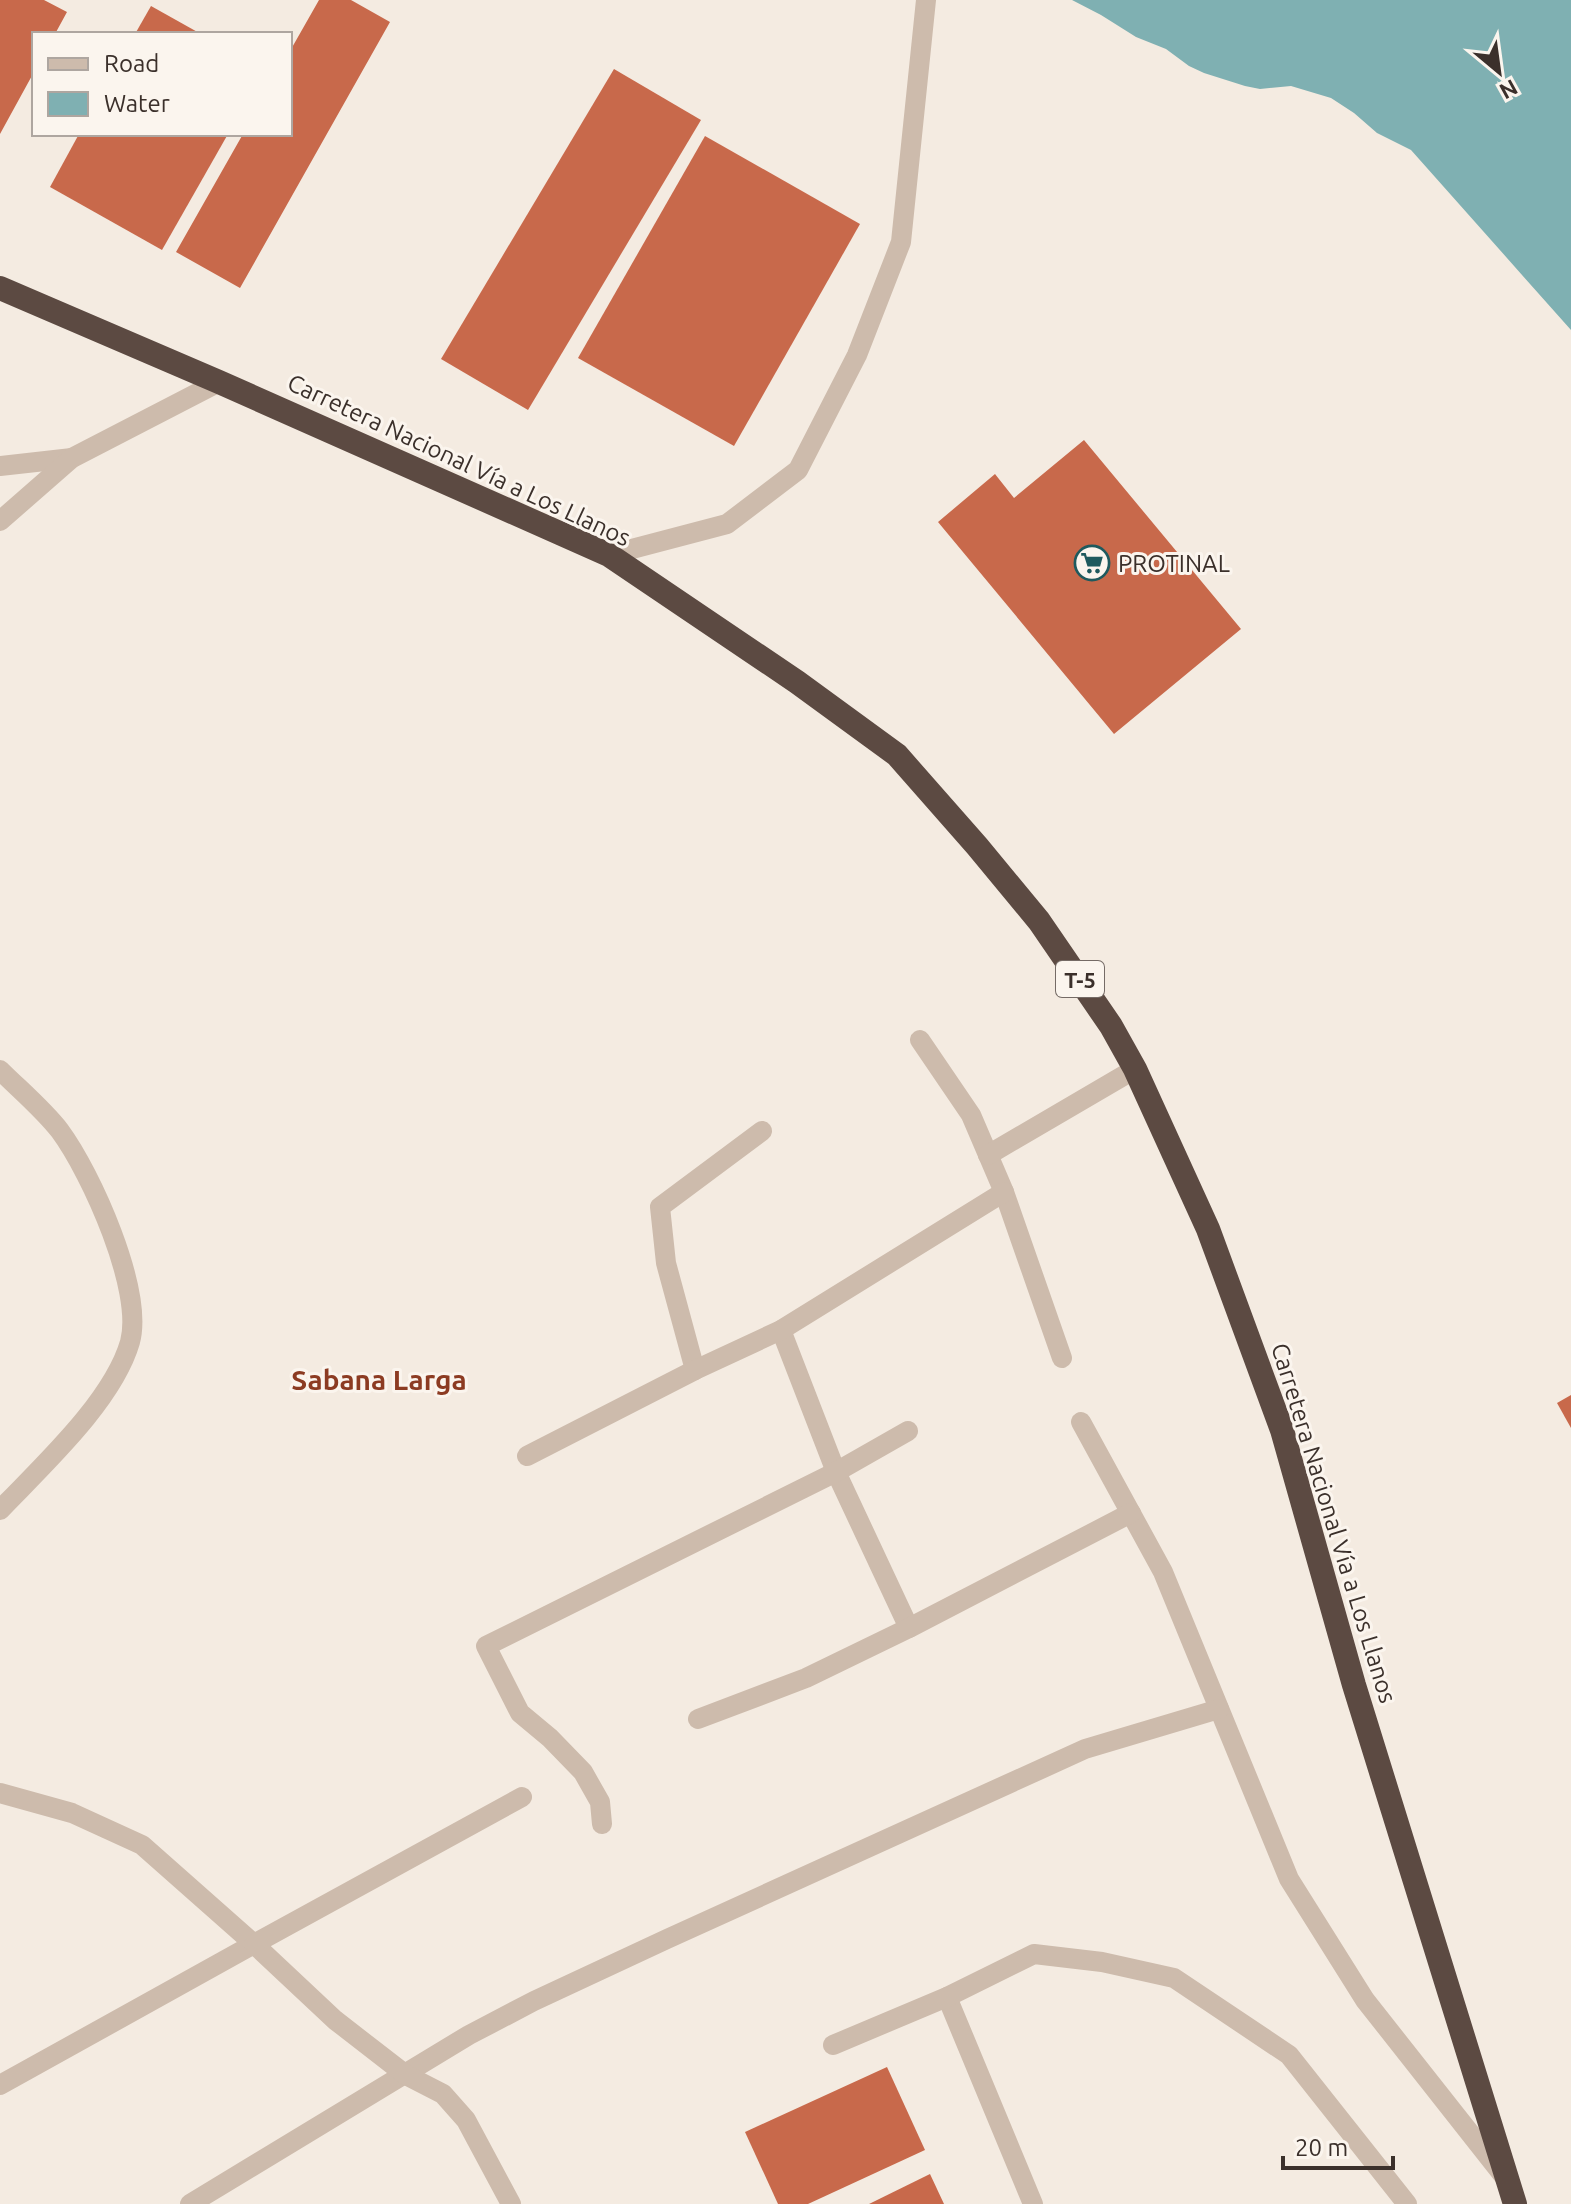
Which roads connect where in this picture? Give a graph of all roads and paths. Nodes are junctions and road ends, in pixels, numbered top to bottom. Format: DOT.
graph roads {
  1 [pos="926,0"];
  2 [pos="0,288"];
  3 [pos="219,382"];
  4 [pos="72,458"];
  5 [pos="0,466"];
  6 [pos="0,521"];
  7 [pos="609,555"];
  8 [pos="920,1040"];
  9 [pos="1135,1069"];
  10 [pos="0,1070"];
  11 [pos="762,1131"];
  12 [pos="988,1155"];
  13 [pos="1004,1192"];
  14 [pos="781,1330"];
  15 [pos="1062,1358"];
  16 [pos="695,1370"];
  17 [pos="1081,1422"];
  18 [pos="908,1431"];
  19 [pos="527,1456"];
  20 [pos="836,1472"];
  21 [pos="0,1510"];
  22 [pos="1131,1513"];
  23 [pos="909,1628"];
  24 [pos="1219,1709"];
  25 [pos="698,1719"];
  26 [pos="0,1793"];
  27 [pos="522,1797"];
  28 [pos="602,1824"];
  29 [pos="254,1944"];
  30 [pos="947,1997"];
  31 [pos="833,2045"];
  32 [pos="406,2075"];
  33 [pos="0,2085"];
  34 [pos="1512,2193"];
  35 [pos="190,2204"];
  36 [pos="511,2204"];
  37 [pos="1033,2204"];
  38 [pos="1407,2204"];
  1 -- 7 [label="street"];
  2 -- 3 [label="highway, Carretera Nacional Vía a Los Llanos / T-5"];
  3 -- 4 [label="street"];
  3 -- 7 [label="highway, Carretera Nacional Vía a Los Llanos / T-5"];
  4 -- 5 [label="street"];
  4 -- 6 [label="street"];
  7 -- 9 [label="highway, Carretera Nacional Vía a Los Llanos / T-5"];
  8 -- 12 [label="street"];
  9 -- 12 [label="street"];
  9 -- 34 [label="highway, Carretera Nacional Vía a Los Llanos / T-5"];
  10 -- 21 [label="street"];
  11 -- 16 [label="street"];
  12 -- 13 [label="street"];
  13 -- 14 [label="street"];
  13 -- 15 [label="street"];
  14 -- 16 [label="street"];
  14 -- 20 [label="street"];
  16 -- 19 [label="street"];
  17 -- 22 [label="street"];
  18 -- 20 [label="street"];
  20 -- 23 [label="street"];
  20 -- 28 [label="street"];
  22 -- 23 [label="street"];
  22 -- 24 [label="street"];
  23 -- 25 [label="street"];
  24 -- 32 [label="street"];
  24 -- 34 [label="street"];
  26 -- 29 [label="street"];
  27 -- 29 [label="street"];
  29 -- 32 [label="street"];
  29 -- 33 [label="street"];
  30 -- 31 [label="street"];
  30 -- 37 [label="street"];
  30 -- 38 [label="street"];
  32 -- 35 [label="street"];
  32 -- 36 [label="street"];
}
